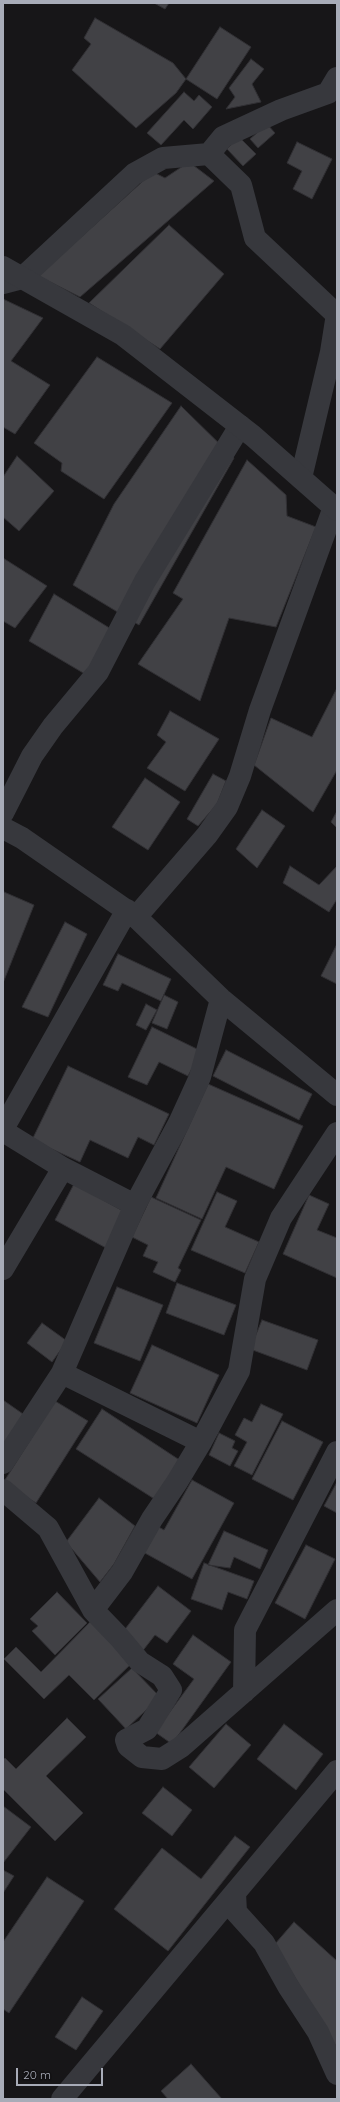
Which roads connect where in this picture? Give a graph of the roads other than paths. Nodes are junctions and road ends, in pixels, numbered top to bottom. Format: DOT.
graph roads {
  1 [pos="337,78"];
  2 [pos="209,154"];
  3 [pos="3,267"];
  4 [pos="13,280"];
  5 [pos="337,315"];
  6 [pos="240,426"];
  7 [pos="301,478"];
  8 [pos="335,508"];
  9 [pos="3,813"];
  10 [pos="3,828"];
  11 [pos="131,914"];
  12 [pos="221,999"];
  13 [pos="337,1095"];
  14 [pos="3,1125"];
  15 [pos="3,1130"];
  16 [pos="337,1133"];
  17 [pos="63,1168"];
  18 [pos="135,1205"];
  19 [pos="3,1269"];
  20 [pos="62,1373"];
  21 [pos="201,1442"];
  22 [pos="337,1452"];
  23 [pos="3,1463"];
  24 [pos="3,1490"];
  25 [pos="93,1610"];
  26 [pos="337,1610"];
  27 [pos="244,1692"];
  28 [pos="337,1771"];
  29 [pos="235,1893"];
  30 [pos="337,2074"];
  31 [pos="62,2099"];
  1 -- 2 [label="street"];
  2 -- 4 [label="street"];
  2 -- 5 [label="street"];
  3 -- 4 [label="street"];
  4 -- 6 [label="street"];
  5 -- 7 [label="street"];
  6 -- 7 [label="street"];
  6 -- 9 [label="street"];
  7 -- 8 [label="street"];
  8 -- 11 [label="street"];
  10 -- 11 [label="street"];
  11 -- 12 [label="street"];
  11 -- 14 [label="street"];
  12 -- 13 [label="street"];
  12 -- 18 [label="street"];
  15 -- 17 [label="street"];
  16 -- 21 [label="street"];
  17 -- 18 [label="street"];
  17 -- 19 [label="street"];
  18 -- 20 [label="street"];
  20 -- 21 [label="street"];
  20 -- 23 [label="street"];
  21 -- 25 [label="street"];
  22 -- 27 [label="street"];
  24 -- 25 [label="street"];
  25 -- 27 [label="street"];
  26 -- 27 [label="street"];
  28 -- 29 [label="street"];
  29 -- 30 [label="street"];
  29 -- 31 [label="street"];
}
